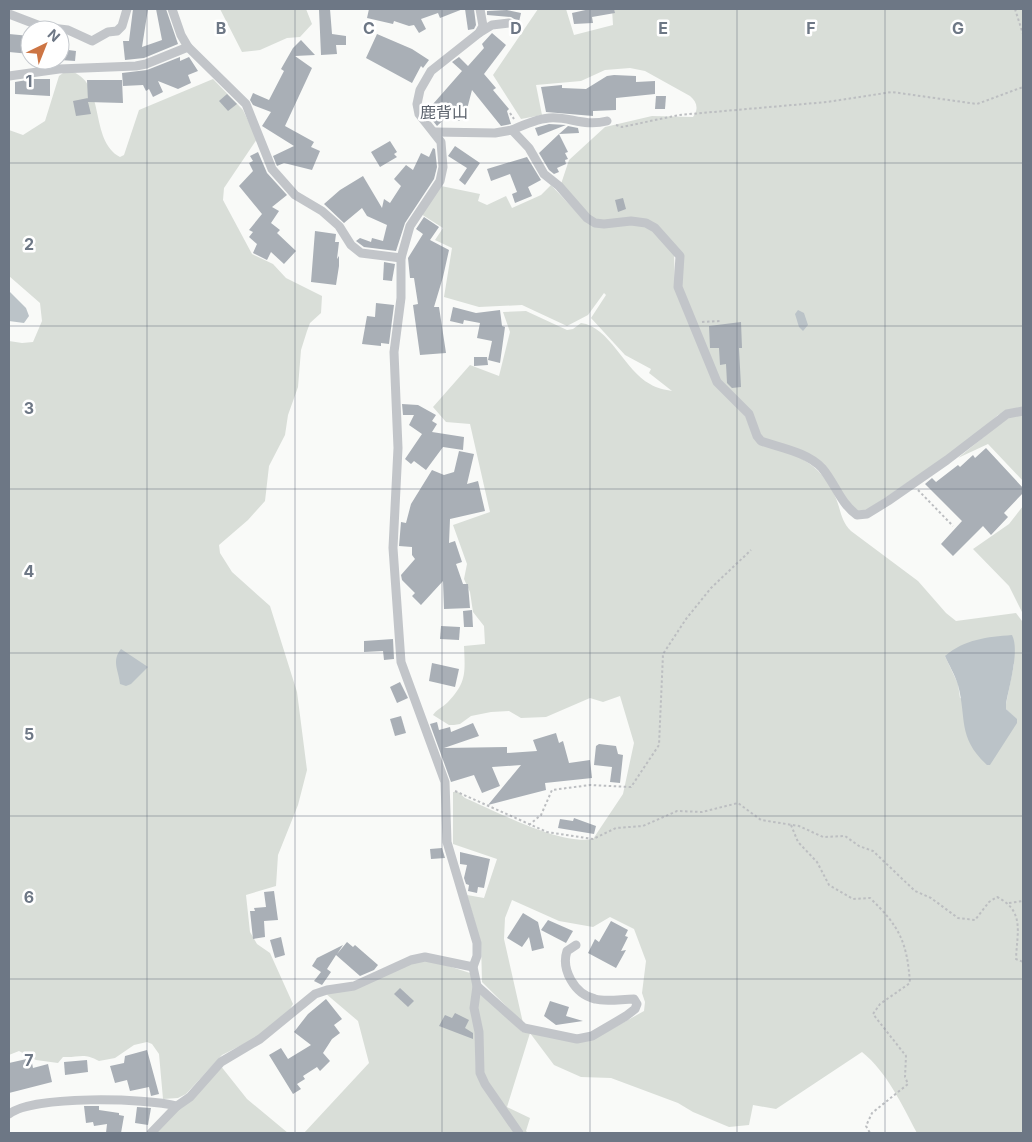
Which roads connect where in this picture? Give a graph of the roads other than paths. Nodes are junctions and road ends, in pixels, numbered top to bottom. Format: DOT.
graph roads {
  1 [pos="127,9"];
  2 [pos="172,9"];
  3 [pos="480,9"];
  4 [pos="9,14"];
  5 [pos="509,23"];
  6 [pos="479,33"];
  7 [pos="188,47"];
  8 [pos="9,76"];
  9 [pos="607,121"];
  10 [pos="512,130"];
  11 [pos="435,132"];
  12 [pos="402,258"];
  13 [pos="1023,411"];
  14 [pos="576,945"];
  15 [pos="474,967"];
  16 [pos="477,986"];
  17 [pos="177,1106"];
  18 [pos="9,1114"];
  19 [pos="151,1133"];
  20 [pos="519,1133"];
  1 -- 4 [label="street"];
  2 -- 7 [label="street"];
  3 -- 6 [label="street"];
  5 -- 6 [label="street"];
  6 -- 11 [label="street"];
  7 -- 8 [label="street"];
  7 -- 12 [label="street"];
  9 -- 10 [label="street"];
  10 -- 11 [label="street"];
  10 -- 13 [label="street"];
  11 -- 12 [label="street"];
  12 -- 15 [label="street"];
  14 -- 16 [label="street"];
  15 -- 16 [label="street"];
  15 -- 17 [label="street"];
  16 -- 20 [label="street"];
  17 -- 18 [label="street"];
  17 -- 19 [label="street"];
}
